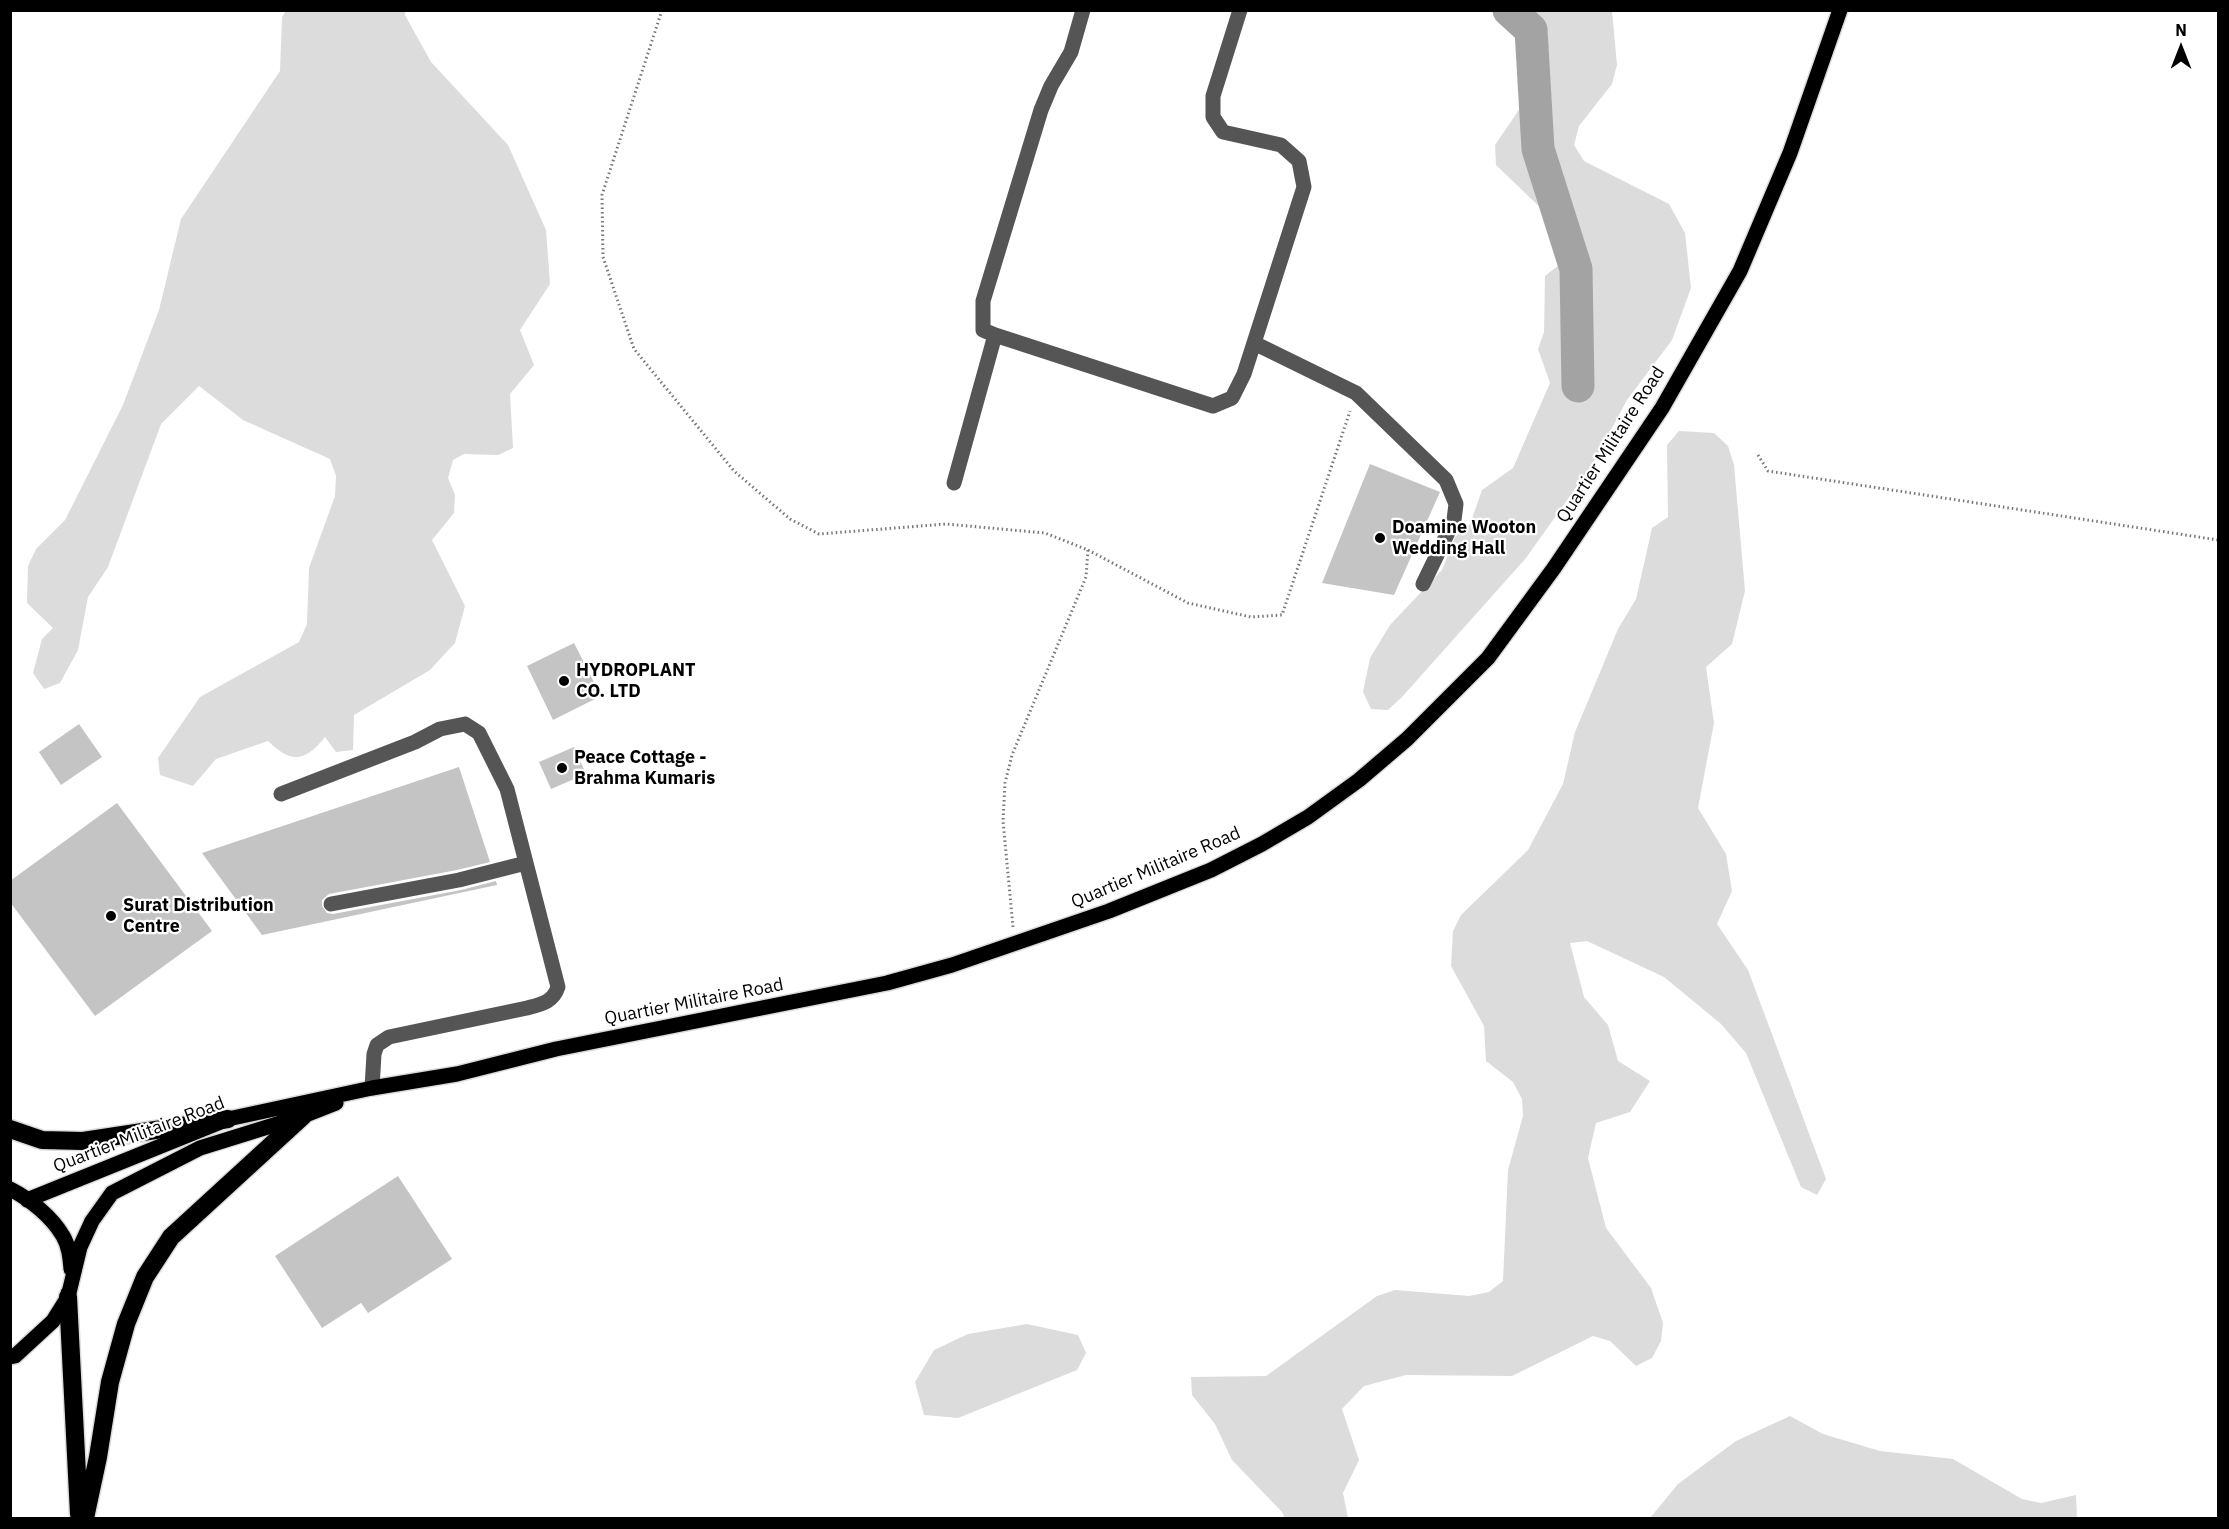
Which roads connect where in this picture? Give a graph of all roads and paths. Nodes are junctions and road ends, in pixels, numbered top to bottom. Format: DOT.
graph roads {
  1 [pos="662,10"];
  2 [pos="1083,10"];
  3 [pos="1240,10"];
  4 [pos="1840,10"];
  5 [pos="995,334"];
  6 [pos="1254,342"];
  7 [pos="1356,393"];
  8 [pos="1758,454"];
  9 [pos="954,483"];
  10 [pos="2218,540"];
  11 [pos="1088,550"];
  12 [pos="1423,584"];
  13 [pos="280,794"];
  14 [pos="526,863"];
  15 [pos="331,904"];
  16 [pos="1014,944"];
  17 [pos="372,1089"];
  18 [pos="303,1116"];
  19 [pos="228,1119"];
  20 [pos="10,1129"];
  21 [pos="10,1189"];
  22 [pos="27,1200"];
  23 [pos="68,1297"];
  24 [pos="10,1358"];
  25 [pos="79,1518"];
  26 [pos="85,1518"];
  1 -- 11 [label="path"];
  2 -- 5 [label="street"];
  3 -- 6 [label="street"];
  4 -- 16 [label="main road, Quartier Militaire Road"];
  5 -- 6 [label="street"];
  5 -- 9 [label="street"];
  6 -- 7 [label="street"];
  7 -- 11 [label="path"];
  7 -- 12 [label="street"];
  8 -- 10 [label="path"];
  11 -- 16 [label="path"];
  13 -- 14 [label="street"];
  14 -- 15 [label="street"];
  14 -- 17 [label="street"];
  16 -- 17 [label="main road, Quartier Militaire Road"];
  17 -- 18 [label="main road, Quartier Militaire Road"];
  17 -- 19 [label="main road, Quartier Militaire Road"];
  18 -- 23 [label="main road, Quartier Militaire Road"];
  18 -- 26 [label="highway"];
  19 -- 20 [label="highway"];
  19 -- 22 [label="main road, Quartier Militaire Road"];
  21 -- 22 [label="main road"];
  22 -- 23 [label="main road"];
  23 -- 24 [label="main road"];
  23 -- 25 [label="highway"];
}
